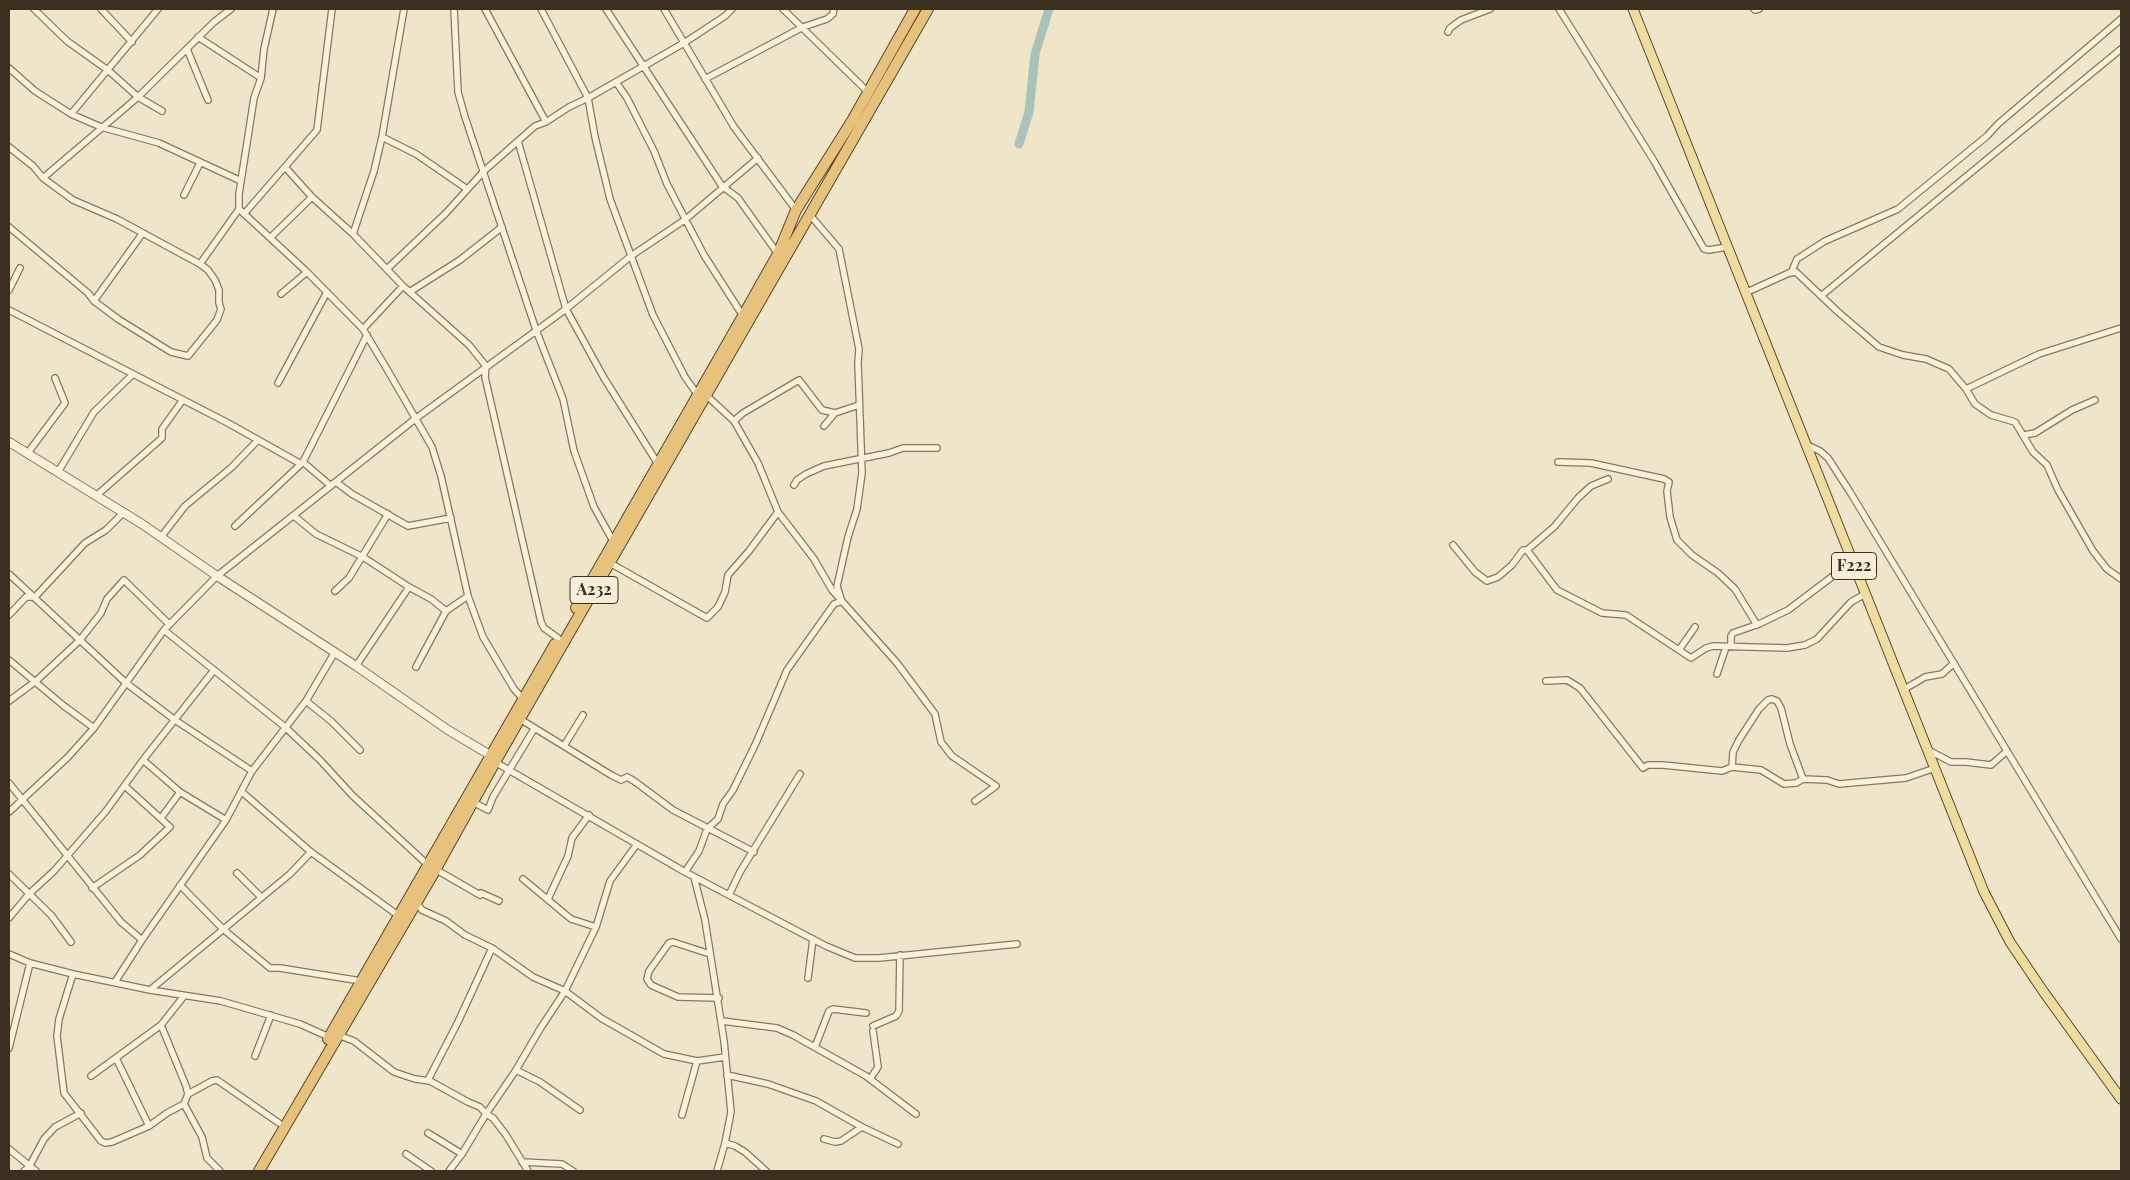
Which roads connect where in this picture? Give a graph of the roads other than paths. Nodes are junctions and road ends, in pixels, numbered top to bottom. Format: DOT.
graph roads {
  1 [pos="34,9"];
  2 [pos="101,9"];
  3 [pos="158,9"];
  4 [pos="231,9"];
  5 [pos="273,9"];
  6 [pos="332,9"];
  7 [pos="404,9"];
  8 [pos="454,9"];
  9 [pos="485,9"];
  10 [pos="540,9"];
  11 [pos="606,9"];
  12 [pos="664,9"];
  13 [pos="721,9"];
  14 [pos="732,9"];
  15 [pos="784,9"];
  16 [pos="834,9"];
  17 [pos="913,9"];
  18 [pos="928,9"];
  19 [pos="1490,9"];
  20 [pos="1559,9"];
  21 [pos="1633,9"];
  22 [pos="1754,9"];
  23 [pos="1759,9"];
  24 [pos="725,16"];
  25 [pos="2121,19"];
  26 [pos="803,27"];
  27 [pos="1448,32"];
  28 [pos="198,37"];
  29 [pos="132,42"];
  30 [pos="684,43"];
  31 [pos="187,49"];
  32 [pos="2121,49"];
  33 [pos="643,65"];
  34 [pos="9,68"];
  35 [pos="108,71"];
  36 [pos="262,78"];
  37 [pos="705,78"];
  38 [pos="616,82"];
  39 [pos="868,92"];
  40 [pos="138,97"];
  41 [pos="588,98"];
  42 [pos="208,100"];
  43 [pos="162,111"];
  44 [pos="71,114"];
  45 [pos="546,122"];
  46 [pos="856,124"];
  47 [pos="101,127"];
  48 [pos="382,137"];
  49 [pos="518,141"];
  50 [pos="9,147"];
  51 [pos="758,158"];
  52 [pos="200,163"];
  53 [pos="285,168"];
  54 [pos="484,171"];
  55 [pos="42,178"];
  56 [pos="241,181"];
  57 [pos="722,186"];
  58 [pos="467,189"];
  59 [pos="184,195"];
  60 [pos="312,198"];
  61 [pos="239,209"];
  62 [pos="796,210"];
  63 [pos="244,214"];
  64 [pos="810,215"];
  65 [pos="686,218"];
  66 [pos="9,227"];
  67 [pos="502,227"];
  68 [pos="142,234"];
  69 [pos="353,234"];
  70 [pos="271,237"];
  71 [pos="1727,247"];
  72 [pos="778,254"];
  73 [pos="631,256"];
  74 [pos="200,264"];
  75 [pos="20,268"];
  76 [pos="387,269"];
  77 [pos="307,272"];
  78 [pos="1791,272"];
  79 [pos="403,286"];
  80 [pos="9,290"];
  81 [pos="411,291"];
  82 [pos="327,292"];
  83 [pos="1745,293"];
  84 [pos="281,294"];
  85 [pos="1821,296"];
  86 [pos="94,301"];
  87 [pos="566,309"];
  88 [pos="9,310"];
  89 [pos="743,316"];
  90 [pos="2121,328"];
  91 [pos="363,330"];
  92 [pos="536,330"];
  93 [pos="366,335"];
  94 [pos="486,366"];
  95 [pos="132,375"];
  96 [pos="55,378"];
  97 [pos="712,378"];
  98 [pos="278,383"];
  99 [pos="1966,389"];
  100 [pos="702,395"];
  101 [pos="2095,400"];
  102 [pos="182,401"];
  103 [pos="859,405"];
  104 [pos="835,413"];
  105 [pos="415,419"];
  106 [pos="734,421"];
  107 [pos="824,426"];
  108 [pos="2024,435"];
  109 [pos="257,441"];
  110 [pos="9,442"];
  111 [pos="1807,446"];
  112 [pos="937,448"];
  113 [pos="27,454"];
  114 [pos="861,458"];
  115 [pos="1558,462"];
  116 [pos="302,463"];
  117 [pos="658,464"];
  118 [pos="58,472"];
  119 [pos="1608,479"];
  120 [pos="333,484"];
  121 [pos="794,486"];
  122 [pos="97,494"];
  123 [pos="124,512"];
  124 [pos="778,512"];
  125 [pos="388,514"];
  126 [pos="294,516"];
  127 [pos="451,518"];
  128 [pos="235,526"];
  129 [pos="161,537"];
  130 [pos="613,541"];
  131 [pos="1453,545"];
  132 [pos="1527,550"];
  133 [pos="363,557"];
  134 [pos="610,563"];
  135 [pos="1854,564"];
  136 [pos="9,574"];
  137 [pos="218,576"];
  138 [pos="2121,579"];
  139 [pos="409,587"];
  140 [pos="835,588"];
  141 [pos="335,590"];
  142 [pos="1865,594"];
  143 [pos="468,596"];
  144 [pos="35,597"];
  145 [pos="842,601"];
  146 [pos="446,611"];
  147 [pos="9,615"];
  148 [pos="574,618"];
  149 [pos="169,624"];
  150 [pos="1757,625"];
  151 [pos="1694,627"];
  152 [pos="164,630"];
  153 [pos="558,638"];
  154 [pos="80,640"];
  155 [pos="1728,647"];
  156 [pos="1679,650"];
  157 [pos="335,652"];
  158 [pos="9,660"];
  159 [pos="1954,663"];
  160 [pos="356,666"];
  161 [pos="416,667"];
  162 [pos="214,670"];
  163 [pos="1717,674"];
  164 [pos="36,681"];
  165 [pos="1546,681"];
  166 [pos="126,683"];
  167 [pos="1903,690"];
  168 [pos="523,699"];
  169 [pos="9,701"];
  170 [pos="306,701"];
  171 [pos="584,715"];
  172 [pos="520,719"];
  173 [pos="175,720"];
  174 [pos="285,727"];
  175 [pos="94,728"];
  176 [pos="534,729"];
  177 [pos="564,746"];
  178 [pos="360,750"];
  179 [pos="1928,750"];
  180 [pos="2007,751"];
  181 [pos="492,758"];
  182 [pos="142,760"];
  183 [pos="1732,767"];
  184 [pos="1935,768"];
  185 [pos="509,770"];
  186 [pos="252,771"];
  187 [pos="800,774"];
  188 [pos="1803,779"];
  189 [pos="9,783"];
  190 [pos="124,786"];
  191 [pos="180,792"];
  192 [pos="242,792"];
  193 [pos="22,800"];
  194 [pos="975,801"];
  195 [pos="473,802"];
  196 [pos="9,812"];
  197 [pos="589,815"];
  198 [pos="162,818"];
  199 [pos="226,820"];
  200 [pos="708,828"];
  201 [pos="637,844"];
  202 [pos="311,852"];
  203 [pos="754,852"];
  204 [pos="67,856"];
  205 [pos="431,867"];
  206 [pos="685,872"];
  207 [pos="238,873"];
  208 [pos="9,874"];
  209 [pos="694,877"];
  210 [pos="523,879"];
  211 [pos="180,885"];
  212 [pos="92,888"];
  213 [pos="29,894"];
  214 [pos="729,895"];
  215 [pos="261,897"];
  216 [pos="548,899"];
  217 [pos="499,901"];
  218 [pos="416,902"];
  219 [pos="400,916"];
  220 [pos="9,918"];
  221 [pos="596,927"];
  222 [pos="223,929"];
  223 [pos="813,939"];
  224 [pos="142,940"];
  225 [pos="2121,940"];
  226 [pos="71,942"];
  227 [pos="1017,944"];
  228 [pos="492,948"];
  229 [pos="9,954"];
  230 [pos="710,954"];
  231 [pos="900,955"];
  232 [pos="30,963"];
  233 [pos="73,974"];
  234 [pos="808,978"];
  235 [pos="361,981"];
  236 [pos="115,982"];
  237 [pos="150,990"];
  238 [pos="565,991"];
  239 [pos="184,996"];
  240 [pos="719,998"];
  241 [pos="866,1012"];
  242 [pos="271,1015"];
  243 [pos="722,1021"];
  244 [pos="161,1025"];
  245 [pos="334,1036"];
  246 [pos="815,1047"];
  247 [pos="9,1048"];
  248 [pos="254,1056"];
  249 [pos="725,1057"];
  250 [pos="116,1058"];
  251 [pos="697,1061"];
  252 [pos="516,1070"];
  253 [pos="727,1075"];
  254 [pos="91,1076"];
  255 [pos="870,1079"];
  256 [pos="428,1080"];
  257 [pos="188,1094"];
  258 [pos="2121,1099"];
  259 [pos="184,1104"];
  260 [pos="580,1110"];
  261 [pos="81,1113"];
  262 [pos="486,1114"];
  263 [pos="916,1114"];
  264 [pos="682,1115"];
  265 [pos="279,1123"];
  266 [pos="149,1126"];
  267 [pos="862,1127"];
  268 [pos="428,1133"];
  269 [pos="824,1139"];
  270 [pos="725,1144"];
  271 [pos="898,1144"];
  272 [pos="9,1149"];
  273 [pos="406,1154"];
  274 [pos="462,1154"];
  275 [pos="522,1162"];
  276 [pos="27,1169"];
  277 [pos="36,1171"];
  278 [pos="220,1171"];
  279 [pos="251,1171"];
  280 [pos="259,1171"];
  281 [pos="431,1171"];
  282 [pos="450,1171"];
  283 [pos="528,1171"];
  284 [pos="574,1171"];
  285 [pos="718,1171"];
  286 [pos="766,1171"];
  1 -- 35 [label="street"];
  2 -- 29 [label="street"];
  3 -- 29 [label="street"];
  4 -- 28 [label="street"];
  5 -- 36 [label="street"];
  6 -- 53 [label="street"];
  7 -- 48 [label="street"];
  8 -- 54 [label="street"];
  9 -- 45 [label="street"];
  10 -- 41 [label="street"];
  11 -- 33 [label="street"];
  12 -- 30 [label="street"];
  13 -- 24 [label="street"];
  14 -- 24 [label="street"];
  15 -- 26 [label="street"];
  16 -- 26 [label="street"];
  17 -- 39 [label="highway, A232"];
  18 -- 46 [label="highway, A232"];
  19 -- 27 [label="street"];
  20 -- 71 [label="street"];
  21 -- 71 [label="main road, F222"];
  22 -- 23 [label="street"];
  24 -- 30 [label="street"];
  25 -- 78 [label="street"];
  26 -- 37 [label="street"];
  26 -- 39 [label="street"];
  28 -- 31 [label="street"];
  28 -- 36 [label="street"];
  29 -- 35 [label="street"];
  30 -- 33 [label="street"];
  30 -- 37 [label="street"];
  31 -- 40 [label="street"];
  31 -- 42 [label="street"];
  32 -- 85 [label="street"];
  33 -- 38 [label="street"];
  33 -- 57 [label="street"];
  34 -- 44 [label="street"];
  35 -- 40 [label="street"];
  35 -- 44 [label="street"];
  36 -- 56 [label="street"];
  37 -- 51 [label="street"];
  38 -- 41 [label="street"];
  38 -- 65 [label="street"];
  39 -- 46 [label="highway, A232"];
  40 -- 43 [label="street"];
  40 -- 47 [label="street"];
  41 -- 45 [label="street"];
  41 -- 73 [label="street"];
  44 -- 47 [label="street"];
  45 -- 49 [label="street"];
  46 -- 62 [label="highway, A232"];
  46 -- 64 [label="highway, A232"];
  47 -- 52 [label="street"];
  47 -- 55 [label="street"];
  48 -- 58 [label="street"];
  48 -- 69 [label="street"];
  49 -- 54 [label="street"];
  49 -- 87 [label="street"];
  50 -- 55 [label="street"];
  51 -- 57 [label="street"];
  51 -- 62 [label="street"];
  52 -- 56 [label="street"];
  52 -- 59 [label="street"];
  53 -- 60 [label="street"];
  53 -- 63 [label="street"];
  54 -- 58 [label="street"];
  54 -- 67 [label="street"];
  55 -- 68 [label="street"];
  56 -- 61 [label="street"];
  57 -- 65 [label="street"];
  57 -- 72 [label="street"];
  58 -- 76 [label="street"];
  60 -- 69 [label="street"];
  60 -- 70 [label="street"];
  61 -- 63 [label="street"];
  61 -- 74 [label="street"];
  62 -- 72 [label="highway, A232"];
  63 -- 70 [label="street"];
  64 -- 97 [label="highway, A232"];
  64 -- 103 [label="street"];
  65 -- 73 [label="street"];
  65 -- 89 [label="street"];
  66 -- 86 [label="street"];
  67 -- 81 [label="street"];
  67 -- 92 [label="street"];
  68 -- 74 [label="street"];
  68 -- 86 [label="street"];
  69 -- 76 [label="street"];
  70 -- 77 [label="street"];
  71 -- 83 [label="main road, F222"];
  72 -- 89 [label="highway, A232"];
  73 -- 87 [label="street"];
  73 -- 100 [label="street"];
  74 -- 86 [label="street"];
  75 -- 80 [label="street"];
  76 -- 79 [label="street"];
  77 -- 82 [label="street"];
  77 -- 84 [label="street"];
  78 -- 83 [label="street"];
  78 -- 85 [label="street"];
  79 -- 81 [label="street"];
  79 -- 91 [label="street"];
  81 -- 94 [label="street"];
  82 -- 91 [label="street"];
  82 -- 98 [label="street"];
  83 -- 111 [label="main road, F222"];
  85 -- 99 [label="street"];
  87 -- 92 [label="street"];
  87 -- 117 [label="street"];
  88 -- 95 [label="street"];
  89 -- 97 [label="highway, A232"];
  90 -- 99 [label="street"];
  91 -- 93 [label="street"];
  92 -- 94 [label="street"];
  92 -- 130 [label="street"];
  93 -- 105 [label="street"];
  93 -- 116 [label="street"];
  94 -- 105 [label="street"];
  94 -- 153 [label="street"];
  95 -- 102 [label="street"];
  95 -- 118 [label="street"];
  96 -- 113 [label="street"];
  97 -- 100 [label="highway, A232"];
  99 -- 108 [label="street"];
  100 -- 106 [label="street"];
  100 -- 117 [label="highway, A232"];
  100 -- 134 [label="highway, A232"];
  101 -- 108 [label="street"];
  102 -- 109 [label="street"];
  102 -- 122 [label="street"];
  103 -- 104 [label="street"];
  103 -- 114 [label="street"];
  104 -- 106 [label="street"];
  104 -- 107 [label="street"];
  105 -- 120 [label="street"];
  105 -- 127 [label="street"];
  106 -- 124 [label="street"];
  108 -- 138 [label="street"];
  109 -- 116 [label="street"];
  109 -- 129 [label="street"];
  110 -- 113 [label="street"];
  111 -- 135 [label="main road, F222"];
  111 -- 159 [label="street"];
  112 -- 114 [label="street"];
  113 -- 118 [label="street"];
  114 -- 121 [label="street"];
  114 -- 140 [label="street"];
  115 -- 150 [label="street"];
  116 -- 120 [label="street"];
  116 -- 128 [label="street"];
  117 -- 130 [label="highway, A232"];
  118 -- 122 [label="street"];
  119 -- 132 [label="street"];
  120 -- 125 [label="street"];
  120 -- 126 [label="street"];
  122 -- 123 [label="street"];
  123 -- 129 [label="street"];
  123 -- 144 [label="street"];
  124 -- 134 [label="street"];
  124 -- 140 [label="street"];
  125 -- 127 [label="street"];
  125 -- 133 [label="street"];
  126 -- 133 [label="street"];
  126 -- 137 [label="street"];
  127 -- 143 [label="street"];
  129 -- 137 [label="street"];
  130 -- 148 [label="highway, A232"];
  131 -- 132 [label="street"];
  132 -- 156 [label="street"];
  133 -- 139 [label="street"];
  133 -- 141 [label="street"];
  134 -- 148 [label="highway, A232"];
  135 -- 142 [label="main road, F222"];
  135 -- 150 [label="street"];
  136 -- 144 [label="street"];
  137 -- 149 [label="street"];
  137 -- 157 [label="street"];
  139 -- 146 [label="street"];
  139 -- 160 [label="street"];
  140 -- 145 [label="street"];
  142 -- 155 [label="street"];
  142 -- 167 [label="main road, F222"];
  143 -- 146 [label="street"];
  143 -- 168 [label="street"];
  144 -- 147 [label="street"];
  144 -- 154 [label="street"];
  145 -- 194 [label="street"];
  145 -- 200 [label="street"];
  146 -- 161 [label="street"];
  148 -- 153 [label="highway, A232"];
  148 -- 172 [label="highway, A232"];
  149 -- 152 [label="street"];
  149 -- 154 [label="street"];
  150 -- 155 [label="street"];
  151 -- 156 [label="street"];
  152 -- 162 [label="street"];
  152 -- 166 [label="street"];
  153 -- 168 [label="highway, A232"];
  154 -- 164 [label="street"];
  154 -- 166 [label="street"];
  155 -- 156 [label="street"];
  155 -- 163 [label="street"];
  157 -- 160 [label="street"];
  157 -- 170 [label="street"];
  158 -- 164 [label="street"];
  159 -- 167 [label="street"];
  159 -- 180 [label="street"];
  160 -- 181 [label="street"];
  162 -- 173 [label="street"];
  162 -- 174 [label="street"];
  164 -- 169 [label="street"];
  164 -- 175 [label="street"];
  165 -- 183 [label="street"];
  166 -- 173 [label="street"];
  166 -- 175 [label="street"];
  167 -- 179 [label="main road, F222"];
  168 -- 181 [label="highway, A232"];
  170 -- 174 [label="street"];
  170 -- 178 [label="street"];
  171 -- 177 [label="street"];
  172 -- 176 [label="street"];
  172 -- 181 [label="highway, A232"];
  173 -- 182 [label="street"];
  173 -- 186 [label="street"];
  174 -- 186 [label="street"];
  174 -- 205 [label="street"];
  175 -- 193 [label="street"];
  176 -- 177 [label="street"];
  176 -- 185 [label="street"];
  177 -- 200 [label="street"];
  179 -- 180 [label="street"];
  179 -- 184 [label="main road, F222"];
  180 -- 225 [label="street"];
  181 -- 185 [label="street"];
  181 -- 195 [label="highway, A232"];
  181 -- 205 [label="highway, A232"];
  182 -- 190 [label="street"];
  182 -- 191 [label="street"];
  183 -- 188 [label="street"];
  183 -- 188 [label="street"];
  184 -- 188 [label="street"];
  184 -- 258 [label="main road, F222"];
  185 -- 195 [label="street"];
  185 -- 197 [label="street"];
  186 -- 192 [label="street"];
  187 -- 203 [label="street"];
  189 -- 193 [label="street"];
  190 -- 198 [label="street"];
  190 -- 204 [label="street"];
  191 -- 198 [label="street"];
  191 -- 199 [label="street"];
  192 -- 199 [label="street"];
  192 -- 202 [label="street"];
  193 -- 196 [label="street"];
  193 -- 204 [label="street"];
  195 -- 205 [label="highway, A232"];
  197 -- 201 [label="street"];
  197 -- 216 [label="street"];
  198 -- 212 [label="street"];
  199 -- 211 [label="street"];
  200 -- 203 [label="street"];
  200 -- 206 [label="street"];
  201 -- 206 [label="street"];
  201 -- 221 [label="street"];
  202 -- 215 [label="street"];
  202 -- 219 [label="street"];
  203 -- 214 [label="street"];
  204 -- 212 [label="street"];
  204 -- 213 [label="street"];
  205 -- 217 [label="street"];
  205 -- 218 [label="highway, A232"];
  205 -- 219 [label="highway, A232"];
  206 -- 209 [label="street"];
  207 -- 215 [label="street"];
  208 -- 213 [label="street"];
  209 -- 214 [label="street"];
  209 -- 230 [label="street"];
  210 -- 216 [label="street"];
  211 -- 222 [label="street"];
  211 -- 224 [label="street"];
  212 -- 224 [label="street"];
  213 -- 220 [label="street"];
  213 -- 226 [label="street"];
  214 -- 223 [label="street"];
  215 -- 222 [label="street"];
  216 -- 221 [label="street"];
  218 -- 228 [label="street"];
  218 -- 245 [label="highway, A232"];
  219 -- 235 [label="highway, A232"];
  221 -- 238 [label="street"];
  222 -- 235 [label="street"];
  222 -- 237 [label="street"];
  223 -- 231 [label="street"];
  223 -- 234 [label="street"];
  224 -- 236 [label="street"];
  227 -- 231 [label="street"];
  228 -- 238 [label="street"];
  228 -- 256 [label="street"];
  229 -- 232 [label="street"];
  230 -- 240 [label="street"];
  230 -- 240 [label="street"];
  231 -- 255 [label="street"];
  232 -- 233 [label="street"];
  232 -- 247 [label="street"];
  233 -- 236 [label="street"];
  233 -- 261 [label="street"];
  235 -- 245 [label="highway, A232"];
  236 -- 237 [label="street"];
  237 -- 239 [label="street"];
  238 -- 251 [label="street"];
  238 -- 252 [label="street"];
  239 -- 242 [label="street"];
  239 -- 244 [label="street"];
  240 -- 243 [label="street"];
  241 -- 246 [label="street"];
  242 -- 245 [label="street"];
  242 -- 248 [label="street"];
  243 -- 246 [label="street"];
  243 -- 249 [label="street"];
  244 -- 250 [label="street"];
  244 -- 257 [label="street"];
  245 -- 256 [label="street"];
  245 -- 265 [label="highway, A232"];
  245 -- 280 [label="highway, A232"];
  246 -- 255 [label="street"];
  249 -- 251 [label="street"];
  249 -- 253 [label="street"];
  250 -- 254 [label="street"];
  250 -- 266 [label="street"];
  251 -- 264 [label="street"];
  252 -- 260 [label="street"];
  252 -- 262 [label="street"];
  253 -- 267 [label="street"];
  253 -- 270 [label="street"];
  255 -- 263 [label="street"];
  256 -- 262 [label="street"];
  257 -- 259 [label="street"];
  257 -- 265 [label="street"];
  259 -- 266 [label="street"];
  259 -- 278 [label="street"];
  261 -- 266 [label="street"];
  261 -- 276 [label="street"];
  262 -- 274 [label="street"];
  262 -- 275 [label="street"];
  265 -- 279 [label="highway, A232"];
  267 -- 269 [label="street"];
  267 -- 271 [label="street"];
  268 -- 274 [label="street"];
  270 -- 285 [label="street"];
  270 -- 286 [label="street"];
  272 -- 276 [label="street"];
  273 -- 281 [label="street"];
  274 -- 282 [label="street"];
  275 -- 283 [label="street"];
  275 -- 284 [label="street"];
  276 -- 277 [label="street"];
}
